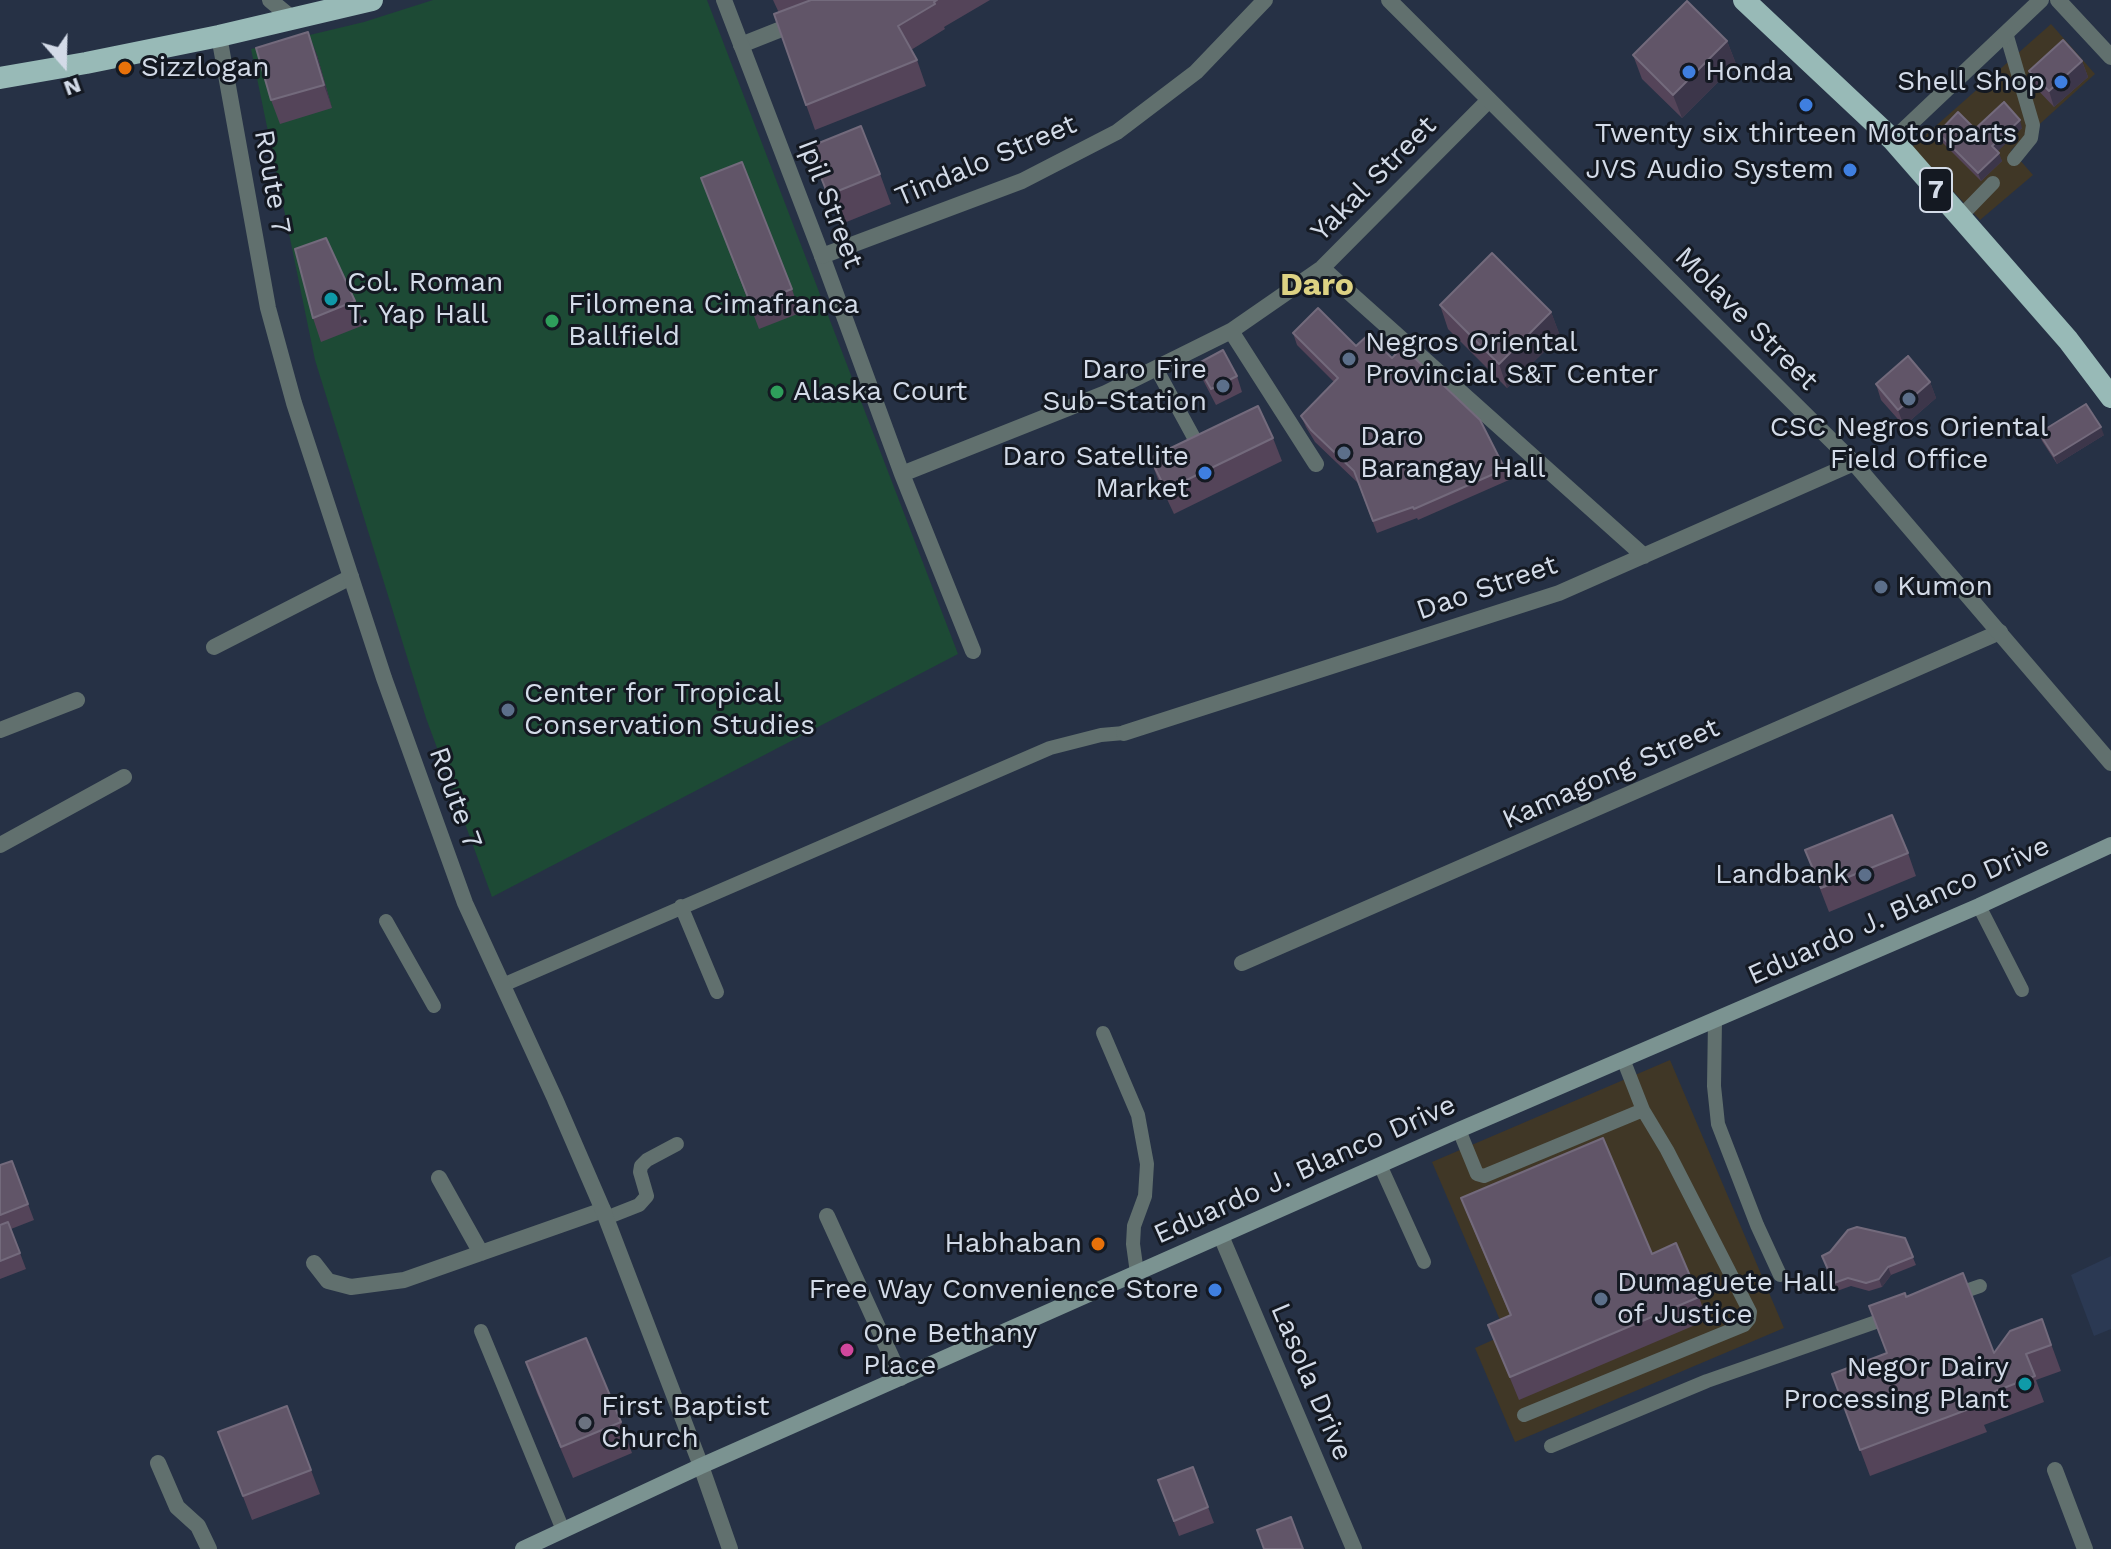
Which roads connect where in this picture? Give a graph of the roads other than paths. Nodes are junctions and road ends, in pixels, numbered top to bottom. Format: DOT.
graph roads {
  1 [pos="270,0"];
  2 [pos="372,0"];
  3 [pos="724,0"];
  4 [pos="1265,0"];
  5 [pos="1389,0"];
  6 [pos="1744,0"];
  7 [pos="2041,0"];
  8 [pos="2058,0"];
  9 [pos="813,17"];
  10 [pos="294,20"];
  11 [pos="2006,33"];
  12 [pos="219,36"];
  13 [pos="741,45"];
  14 [pos="2111,57"];
  15 [pos="0,78"];
  16 [pos="1489,100"];
  17 [pos="1893,140"];
  18 [pos="2014,159"];
  19 [pos="1993,183"];
  20 [pos="1960,217"];
  21 [pos="822,256"];
  22 [pos="1322,268"];
  23 [pos="1231,331"];
  24 [pos="1156,368"];
  25 [pos="2111,397"];
  26 [pos="1199,447"];
  27 [pos="1854,463"];
  28 [pos="1316,464"];
  29 [pos="902,474"];
  30 [pos="1644,556"];
  31 [pos="351,577"];
  32 [pos="2000,632"];
  33 [pos="214,647"];
  34 [pos="973,651"];
  35 [pos="77,700"];
  36 [pos="0,730"];
  37 [pos="1124,733"];
  38 [pos="2111,763"];
  39 [pos="124,777"];
  40 [pos="0,845"];
  41 [pos="2111,845"];
  42 [pos="681,906"];
  43 [pos="1979,906"];
  44 [pos="386,921"];
  45 [pos="1242,963"];
  46 [pos="503,985"];
  47 [pos="2022,990"];
  48 [pos="717,992"];
  49 [pos="434,1006"];
  50 [pos="1715,1020"];
  51 [pos="1103,1033"];
  52 [pos="1623,1059"];
  53 [pos="1643,1110"];
  54 [pos="1459,1130"];
  55 [pos="677,1144"];
  56 [pos="1380,1165"];
  57 [pos="439,1178"];
  58 [pos="604,1214"];
  59 [pos="827,1216"];
  60 [pos="1221,1236"];
  61 [pos="481,1253"];
  62 [pos="1424,1262"];
  63 [pos="314,1263"];
  64 [pos="1137,1273"];
  65 [pos="1780,1275"];
  66 [pos="1980,1286"];
  67 [pos="1937,1301"];
  68 [pos="1908,1311"];
  69 [pos="481,1331"];
  70 [pos="901,1378"];
  71 [pos="1524,1415"];
  72 [pos="1551,1446"];
  73 [pos="158,1463"];
  74 [pos="701,1466"];
  75 [pos="2055,1470"];
  76 [pos="563,1530"];
  77 [pos="209,1549"];
  78 [pos="523,1549"];
  79 [pos="730,1549"];
  80 [pos="1354,1549"];
  81 [pos="2085,1549"];
  1 -- 10 [label="street"];
  2 -- 10 [label="highway"];
  3 -- 13 [label="street, Ipil Street"];
  4 -- 21 [label="street, Tindalo Street"];
  5 -- 16 [label="street, Molave Street"];
  6 -- 17 [label="highway, 7"];
  7 -- 11 [label="street"];
  8 -- 14 [label="street"];
  9 -- 13 [label="street"];
  10 -- 12 [label="highway"];
  11 -- 17 [label="street"];
  11 -- 18 [label="lane"];
  12 -- 15 [label="highway"];
  12 -- 31 [label="street, Route 7"];
  13 -- 21 [label="street, Ipil Street"];
  16 -- 22 [label="street, Yakal Street"];
  16 -- 27 [label="street, Molave Street"];
  17 -- 20 [label="highway, 7"];
  19 -- 20 [label="lane"];
  20 -- 25 [label="highway, 7"];
  21 -- 29 [label="street, Ipil Street"];
  22 -- 23 [label="street, Yakal Street"];
  22 -- 30 [label="street"];
  23 -- 24 [label="street, Yakal Street"];
  23 -- 28 [label="street"];
  24 -- 26 [label="lane"];
  24 -- 29 [label="street, Yakal Street"];
  27 -- 30 [label="street, Dao Street"];
  27 -- 32 [label="street, Molave Street"];
  29 -- 34 [label="street, Ipil Street"];
  30 -- 37 [label="street, Dao Street"];
  31 -- 33 [label="street"];
  31 -- 46 [label="street, Route 7"];
  32 -- 38 [label="street, Molave Street"];
  32 -- 45 [label="street, Kamagong Street"];
  35 -- 36 [label="street"];
  37 -- 42 [label="lane"];
  39 -- 40 [label="street"];
  41 -- 43 [label="main road, Eduardo J. Blanco Drive"];
  42 -- 46 [label="lane"];
  42 -- 48 [label="lane"];
  43 -- 47 [label="lane"];
  43 -- 50 [label="main road, Eduardo J. Blanco Drive"];
  44 -- 49 [label="lane"];
  46 -- 58 [label="street, Route 7"];
  50 -- 52 [label="main road, Eduardo J. Blanco Drive"];
  50 -- 65 [label="lane"];
  51 -- 64 [label="lane"];
  52 -- 53 [label="lane"];
  52 -- 54 [label="main road, Eduardo J. Blanco Drive"];
  53 -- 54 [label="lane"];
  53 -- 71 [label="lane"];
  54 -- 56 [label="main road, Eduardo J. Blanco Drive"];
  55 -- 58 [label="lane"];
  56 -- 60 [label="main road, Eduardo J. Blanco Drive"];
  56 -- 62 [label="lane"];
  57 -- 61 [label="street"];
  58 -- 61 [label="street"];
  58 -- 74 [label="street, Route 7"];
  59 -- 70 [label="street"];
  60 -- 64 [label="main road, Eduardo J. Blanco Drive"];
  60 -- 80 [label="street, Lasola Drive"];
  61 -- 63 [label="street"];
  64 -- 70 [label="main road, Eduardo J. Blanco Drive"];
  66 -- 67 [label="lane"];
  68 -- 72 [label="lane"];
  69 -- 76 [label="lane"];
  70 -- 74 [label="main road, Eduardo J. Blanco Drive"];
  73 -- 77 [label="street"];
  74 -- 76 [label="main road, Eduardo J. Blanco Drive"];
  74 -- 79 [label="street, Route 7"];
  75 -- 81 [label="street"];
  76 -- 78 [label="main road, Eduardo J. Blanco Drive"];
}
